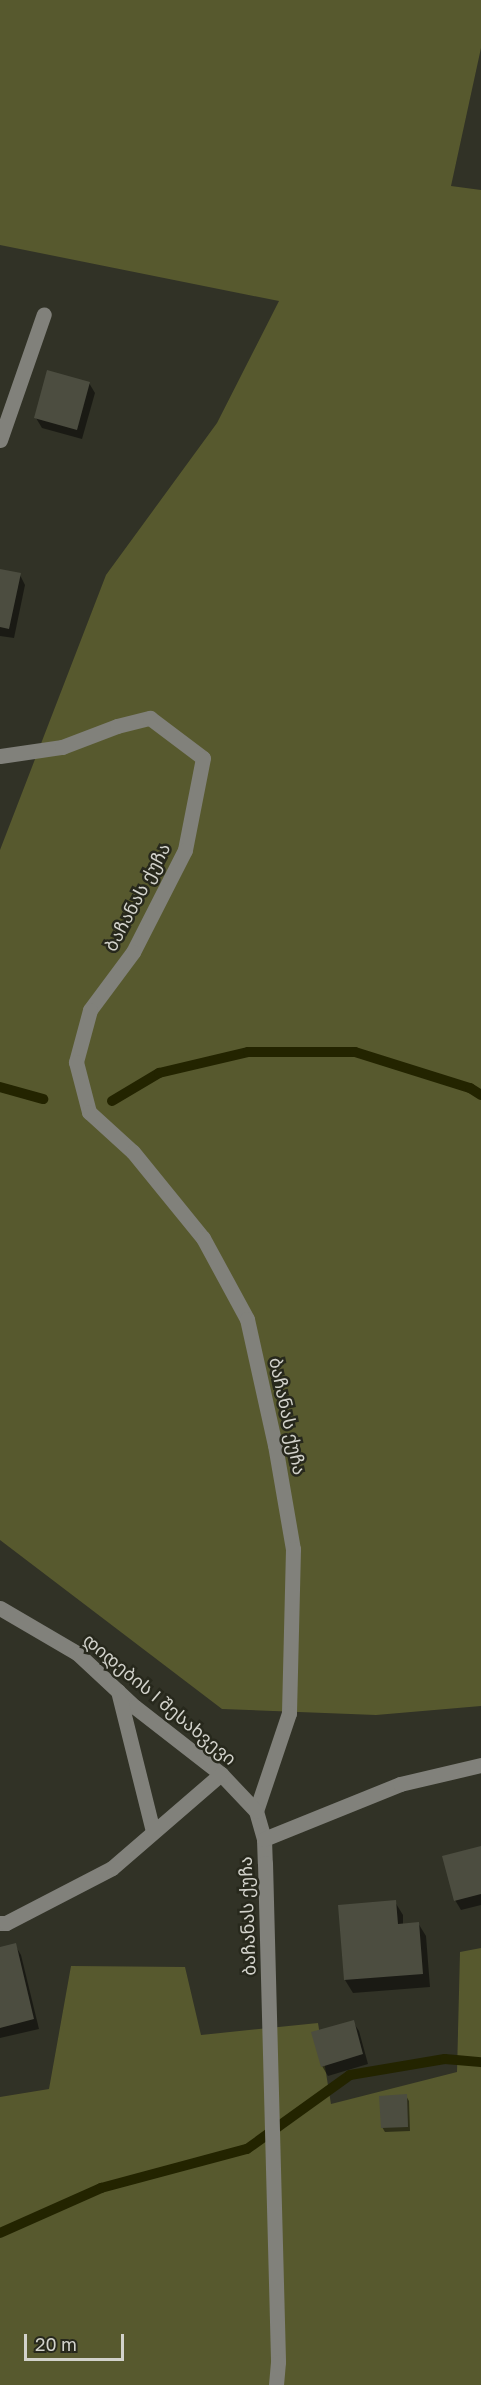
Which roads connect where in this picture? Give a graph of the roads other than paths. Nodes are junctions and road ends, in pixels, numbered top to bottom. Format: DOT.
graph roads {
  1 [pos="44,314"];
  2 [pos="0,440"];
  3 [pos="0,756"];
  4 [pos="0,1608"];
  5 [pos="118,1691"];
  6 [pos="481,1765"];
  7 [pos="221,1774"];
  8 [pos="256,1811"];
  9 [pos="153,1831"];
  10 [pos="264,1839"];
  11 [pos="0,1923"];
  12 [pos="276,2385"];
  1 -- 2 [label="street"];
  3 -- 8 [label="street, ბაჩანას ქუჩა"];
  4 -- 5 [label="street, დიდების I შესახვევი"];
  5 -- 7 [label="street, დიდების I შესახვევი"];
  5 -- 9 [label="street"];
  6 -- 10 [label="street"];
  7 -- 8 [label="street, დიდების I შესახვევი"];
  7 -- 9 [label="street"];
  8 -- 10 [label="street, ბაჩანას ქუჩა"];
  9 -- 11 [label="street"];
  10 -- 12 [label="street, ბაჩანას ქუჩა"];
}
